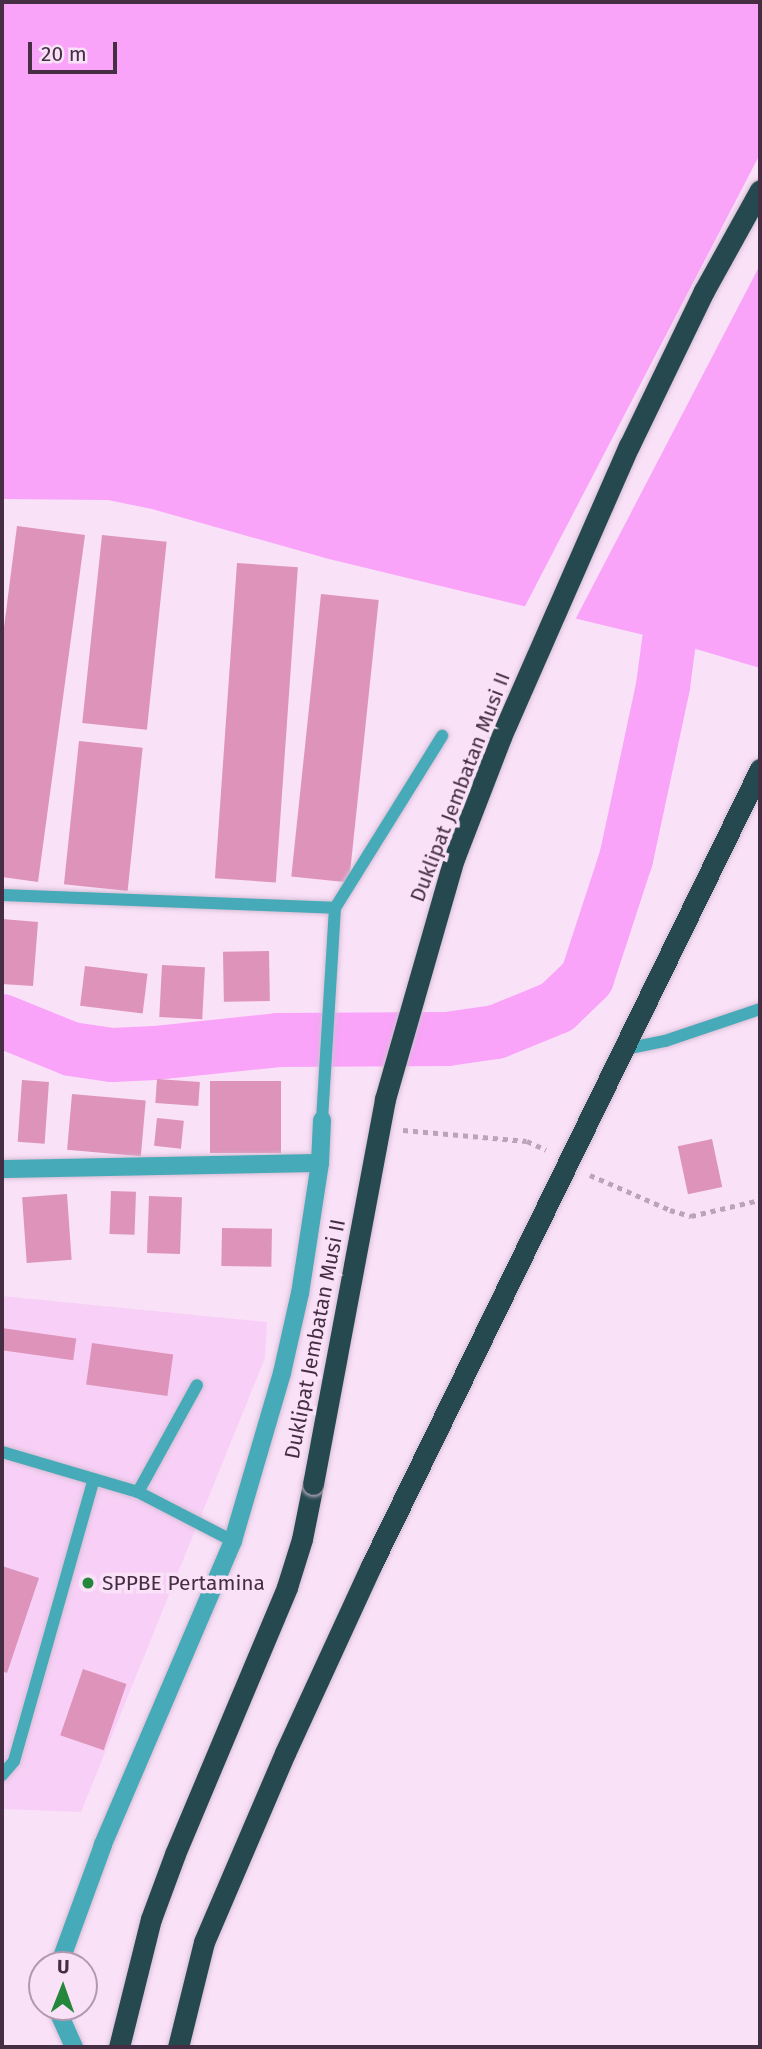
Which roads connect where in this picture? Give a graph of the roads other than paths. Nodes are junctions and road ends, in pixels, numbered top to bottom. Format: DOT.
graph roads {
  1 [pos="760,190"];
  2 [pos="442,736"];
  3 [pos="760,768"];
  4 [pos="2,895"];
  5 [pos="335,908"];
  6 [pos="760,1009"];
  7 [pos="625,1049"];
  8 [pos="323,1119"];
  9 [pos="320,1163"];
  10 [pos="2,1169"];
  11 [pos="197,1385"];
  12 [pos="2,1452"];
  13 [pos="93,1481"];
  14 [pos="138,1492"];
  15 [pos="233,1541"];
  16 [pos="2,1775"];
  17 [pos="64,1951"];
  18 [pos="62,2021"];
  19 [pos="74,2047"];
  20 [pos="119,2047"];
  21 [pos="178,2047"];
  1 -- 20 [label="highway, Duklipat Jembatan Musi II, bridge"];
  2 -- 5 [label="lane"];
  3 -- 7 [label="highway"];
  4 -- 5 [label="lane"];
  5 -- 8 [label="lane"];
  6 -- 7 [label="lane"];
  7 -- 21 [label="highway"];
  8 -- 9 [label="street"];
  9 -- 10 [label="street"];
  9 -- 15 [label="street"];
  11 -- 14 [label="lane"];
  12 -- 13 [label="lane"];
  13 -- 14 [label="lane"];
  13 -- 16 [label="lane"];
  14 -- 15 [label="lane"];
  15 -- 17 [label="street"];
  18 -- 19 [label="street"];
}
